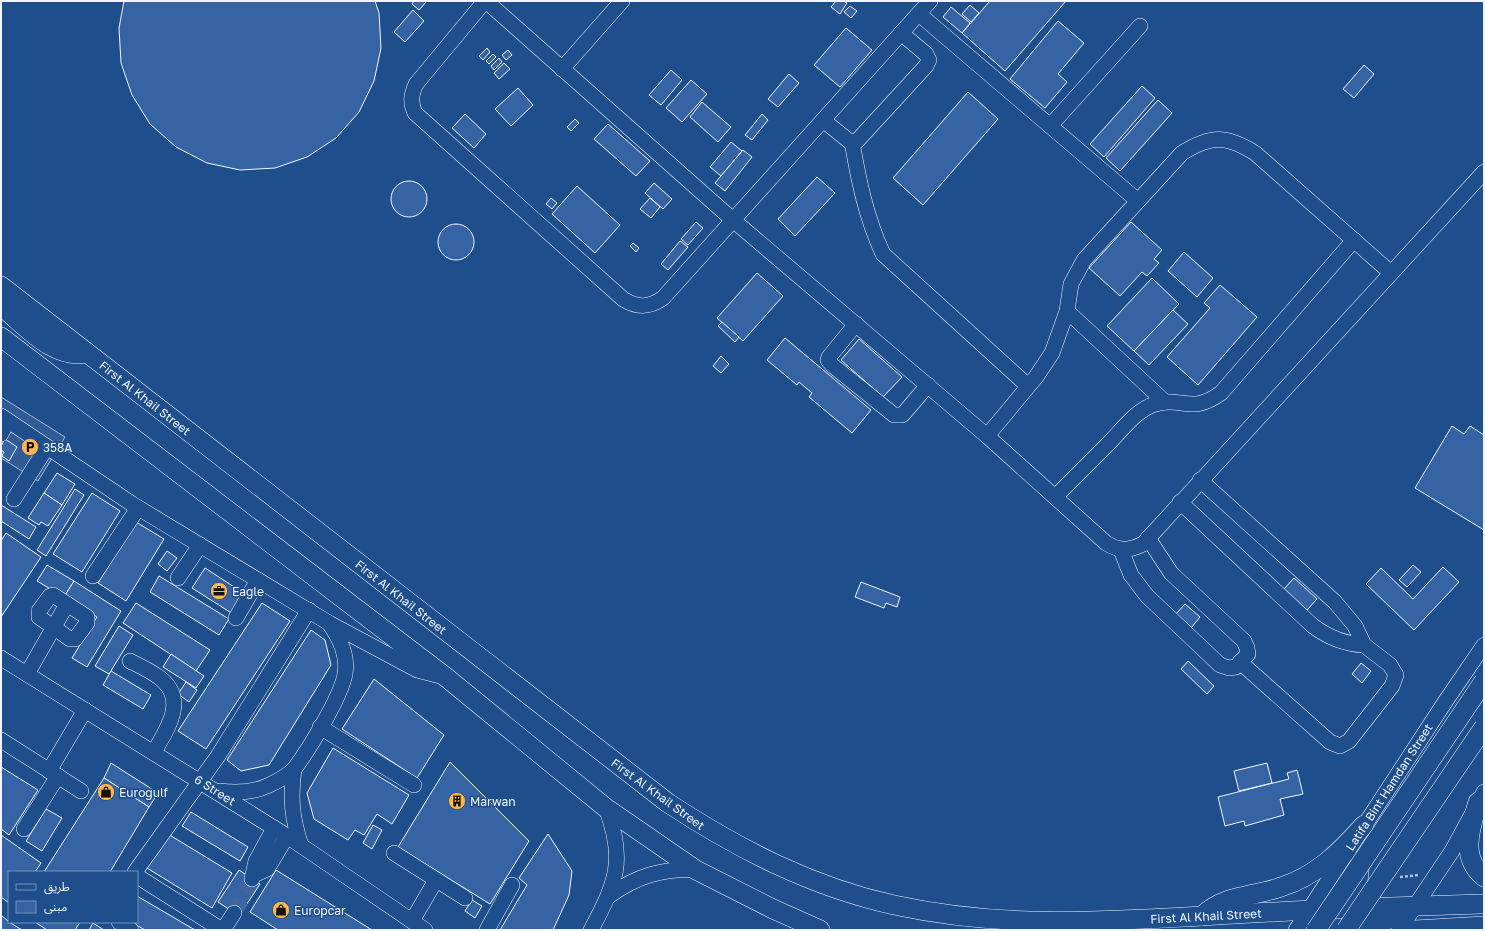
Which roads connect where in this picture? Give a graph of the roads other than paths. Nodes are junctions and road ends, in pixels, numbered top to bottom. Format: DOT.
graph roads {
  1 [pos="485,1"];
  2 [pos="622,1"];
  3 [pos="930,1"];
  4 [pos="919,14"];
  5 [pos="1140,26"];
  6 [pos="902,33"];
  7 [pos="562,69"];
  8 [pos="823,120"];
  9 [pos="1050,126"];
  10 [pos="852,142"];
  11 [pos="1484,172"];
  12 [pos="1138,201"];
  13 [pos="733,220"];
  14 [pos="1354,240"];
  15 [pos="1391,273"];
  16 [pos="1,286"];
  17 [pos="1,306"];
  18 [pos="1067,311"];
  19 [pos="856,324"];
  20 [pos="1,337"];
  21 [pos="87,353"];
  22 [pos="928,385"];
  23 [pos="1028,386"];
  24 [pos="1165,402"];
  25 [pos="3,424"];
  26 [pos="987,436"];
  27 [pos="47,447"];
  28 [pos="1200,480"];
  29 [pos="1054,497"];
  30 [pos="14,499"];
  31 [pos="1180,502"];
  32 [pos="138,508"];
  33 [pos="1148,538"];
  34 [pos="200,545"];
  35 [pos="1121,550"];
  36 [pos="93,576"];
  37 [pos="178,578"];
  38 [pos="258,580"];
  39 [pos="67,604"];
  40 [pos="309,610"];
  41 [pos="236,618"];
  42 [pos="329,623"];
  43 [pos="53,628"];
  44 [pos="1364,645"];
  45 [pos="1484,646"];
  46 [pos="1,658"];
  47 [pos="130,661"];
  48 [pos="1240,662"];
  49 [pos="27,674"];
  50 [pos="447,678"];
  51 [pos="1484,681"];
  52 [pos="86,710"];
  53 [pos="320,727"];
  54 [pos="1484,727"];
  55 [pos="1,740"];
  56 [pos="154,752"];
  57 [pos="294,769"];
  58 [pos="53,773"];
  59 [pos="201,781"];
  60 [pos="414,785"];
  61 [pos="82,791"];
  62 [pos="217,791"];
  63 [pos="1481,797"];
  64 [pos="606,808"];
  65 [pos="1364,826"];
  66 [pos="24,829"];
  67 [pos="281,832"];
  68 [pos="301,845"];
  69 [pos="394,853"];
  70 [pos="696,870"];
  71 [pos="136,871"];
  72 [pos="138,877"];
  73 [pos="253,877"];
  74 [pos="1484,877"];
  75 [pos="436,880"];
  76 [pos="512,885"];
  77 [pos="609,896"];
  78 [pos="465,898"];
  79 [pos="1484,904"];
  80 [pos="1416,905"];
  81 [pos="1355,909"];
  82 [pos="1310,910"];
  83 [pos="234,913"];
  84 [pos="1202,916"];
  85 [pos="412,921"];
  86 [pos="121,923"];
  87 [pos="1484,926"];
  88 [pos="132,930"];
  89 [pos="223,930"];
  90 [pos="425,930"];
  91 [pos="487,930"];
  92 [pos="591,930"];
  93 [pos="820,930"];
  94 [pos="1296,930"];
  95 [pos="1316,930"];
  96 [pos="1328,930"];
  97 [pos="1346,930"];
  98 [pos="1356,930"];
  99 [pos="1399,930"];
  100 [pos="1415,930"];
  1 -- 7 [label="street"];
  1 -- 13 [label="street"];
  2 -- 7 [label="street"];
  3 -- 4 [label="street"];
  4 -- 6 [label="street"];
  4 -- 9 [label="street"];
  5 -- 9 [label="street"];
  6 -- 8 [label="street"];
  6 -- 10 [label="street"];
  7 -- 13 [label="street"];
  8 -- 10 [label="street"];
  8 -- 13 [label="street"];
  9 -- 12 [label="street"];
  10 -- 23 [label="street"];
  11 -- 15 [label="street"];
  12 -- 14 [label="street"];
  12 -- 18 [label="street"];
  13 -- 19 [label="street"];
  14 -- 15 [label="street"];
  14 -- 24 [label="street"];
  15 -- 28 [label="street"];
  16 -- 21 [label="main road, First Al Khail Street"];
  17 -- 21 [label="main road"];
  18 -- 23 [label="street"];
  18 -- 24 [label="street"];
  19 -- 22 [label="street"];
  19 -- 22 [label="street"];
  20 -- 50 [label="main road"];
  21 -- 84 [label="main road, First Al Khail Street"];
  22 -- 26 [label="street"];
  23 -- 26 [label="street"];
  24 -- 29 [label="street"];
  25 -- 27 [label="street"];
  26 -- 29 [label="street"];
  27 -- 30 [label="street"];
  27 -- 32 [label="street"];
  28 -- 31 [label="street"];
  28 -- 44 [label="street"];
  29 -- 35 [label="street"];
  31 -- 33 [label="street"];
  31 -- 44 [label="street"];
  32 -- 34 [label="street"];
  32 -- 36 [label="street"];
  33 -- 35 [label="street"];
  33 -- 48 [label="street"];
  34 -- 37 [label="street"];
  34 -- 38 [label="street"];
  35 -- 48 [label="street"];
  38 -- 40 [label="street"];
  38 -- 41 [label="street"];
  39 -- 43 [label="street"];
  39 -- 43 [label="street"];
  39 -- 43 [label="street"];
  40 -- 42 [label="street"];
  40 -- 59 [label="street"];
  42 -- 50 [label="street"];
  42 -- 53 [label="street"];
  43 -- 49 [label="street"];
  44 -- 48 [label="street"];
  45 -- 65 [label="street, Latifa Bint Hamdan Street"];
  46 -- 49 [label="street, 6 Street"];
  47 -- 56 [label="street"];
  49 -- 52 [label="street, 6 Street"];
  50 -- 64 [label="main road"];
  51 -- 95 [label="main road, Latifa Bint Hamdan Street, bridge"];
  52 -- 56 [label="street, 6 Street"];
  52 -- 58 [label="street"];
  53 -- 57 [label="street"];
  53 -- 60 [label="street"];
  54 -- 97 [label="main road, bridge"];
  55 -- 58 [label="street"];
  56 -- 59 [label="street, 6 Street"];
  57 -- 62 [label="street"];
  57 -- 68 [label="street"];
  58 -- 61 [label="street"];
  58 -- 66 [label="street"];
  59 -- 62 [label="street, 6 Street"];
  59 -- 71 [label="street"];
  62 -- 67 [label="street, 6 Street"];
  63 -- 74 [label="main road"];
  63 -- 80 [label="street"];
  64 -- 70 [label="main road"];
  64 -- 77 [label="street"];
  65 -- 81 [label="main road"];
  65 -- 82 [label="street, Latifa Bint Hamdan Street"];
  65 -- 84 [label="main road"];
  67 -- 68 [label="street, 6 Street"];
  67 -- 73 [label="street"];
  68 -- 85 [label="street, 6 Street"];
  69 -- 75 [label="street"];
  70 -- 77 [label="street"];
  70 -- 93 [label="main road"];
  72 -- 89 [label="street"];
  75 -- 78 [label="street"];
  75 -- 85 [label="street"];
  76 -- 91 [label="street"];
  77 -- 92 [label="street"];
  79 -- 80 [label="main road, First Al Khail Street"];
  80 -- 81 [label="main road, First Al Khail Street"];
  80 -- 98 [label="main road"];
  80 -- 99 [label="street"];
  81 -- 82 [label="main road, First Al Khail Street"];
  81 -- 98 [label="main road"];
  82 -- 84 [label="main road, First Al Khail Street"];
  82 -- 94 [label="street, Latifa Bint Hamdan Street"];
  82 -- 96 [label="main road"];
  83 -- 89 [label="street"];
  85 -- 90 [label="street, 6 Street"];
  86 -- 88 [label="street"];
  87 -- 100 [label="main road"];
}
